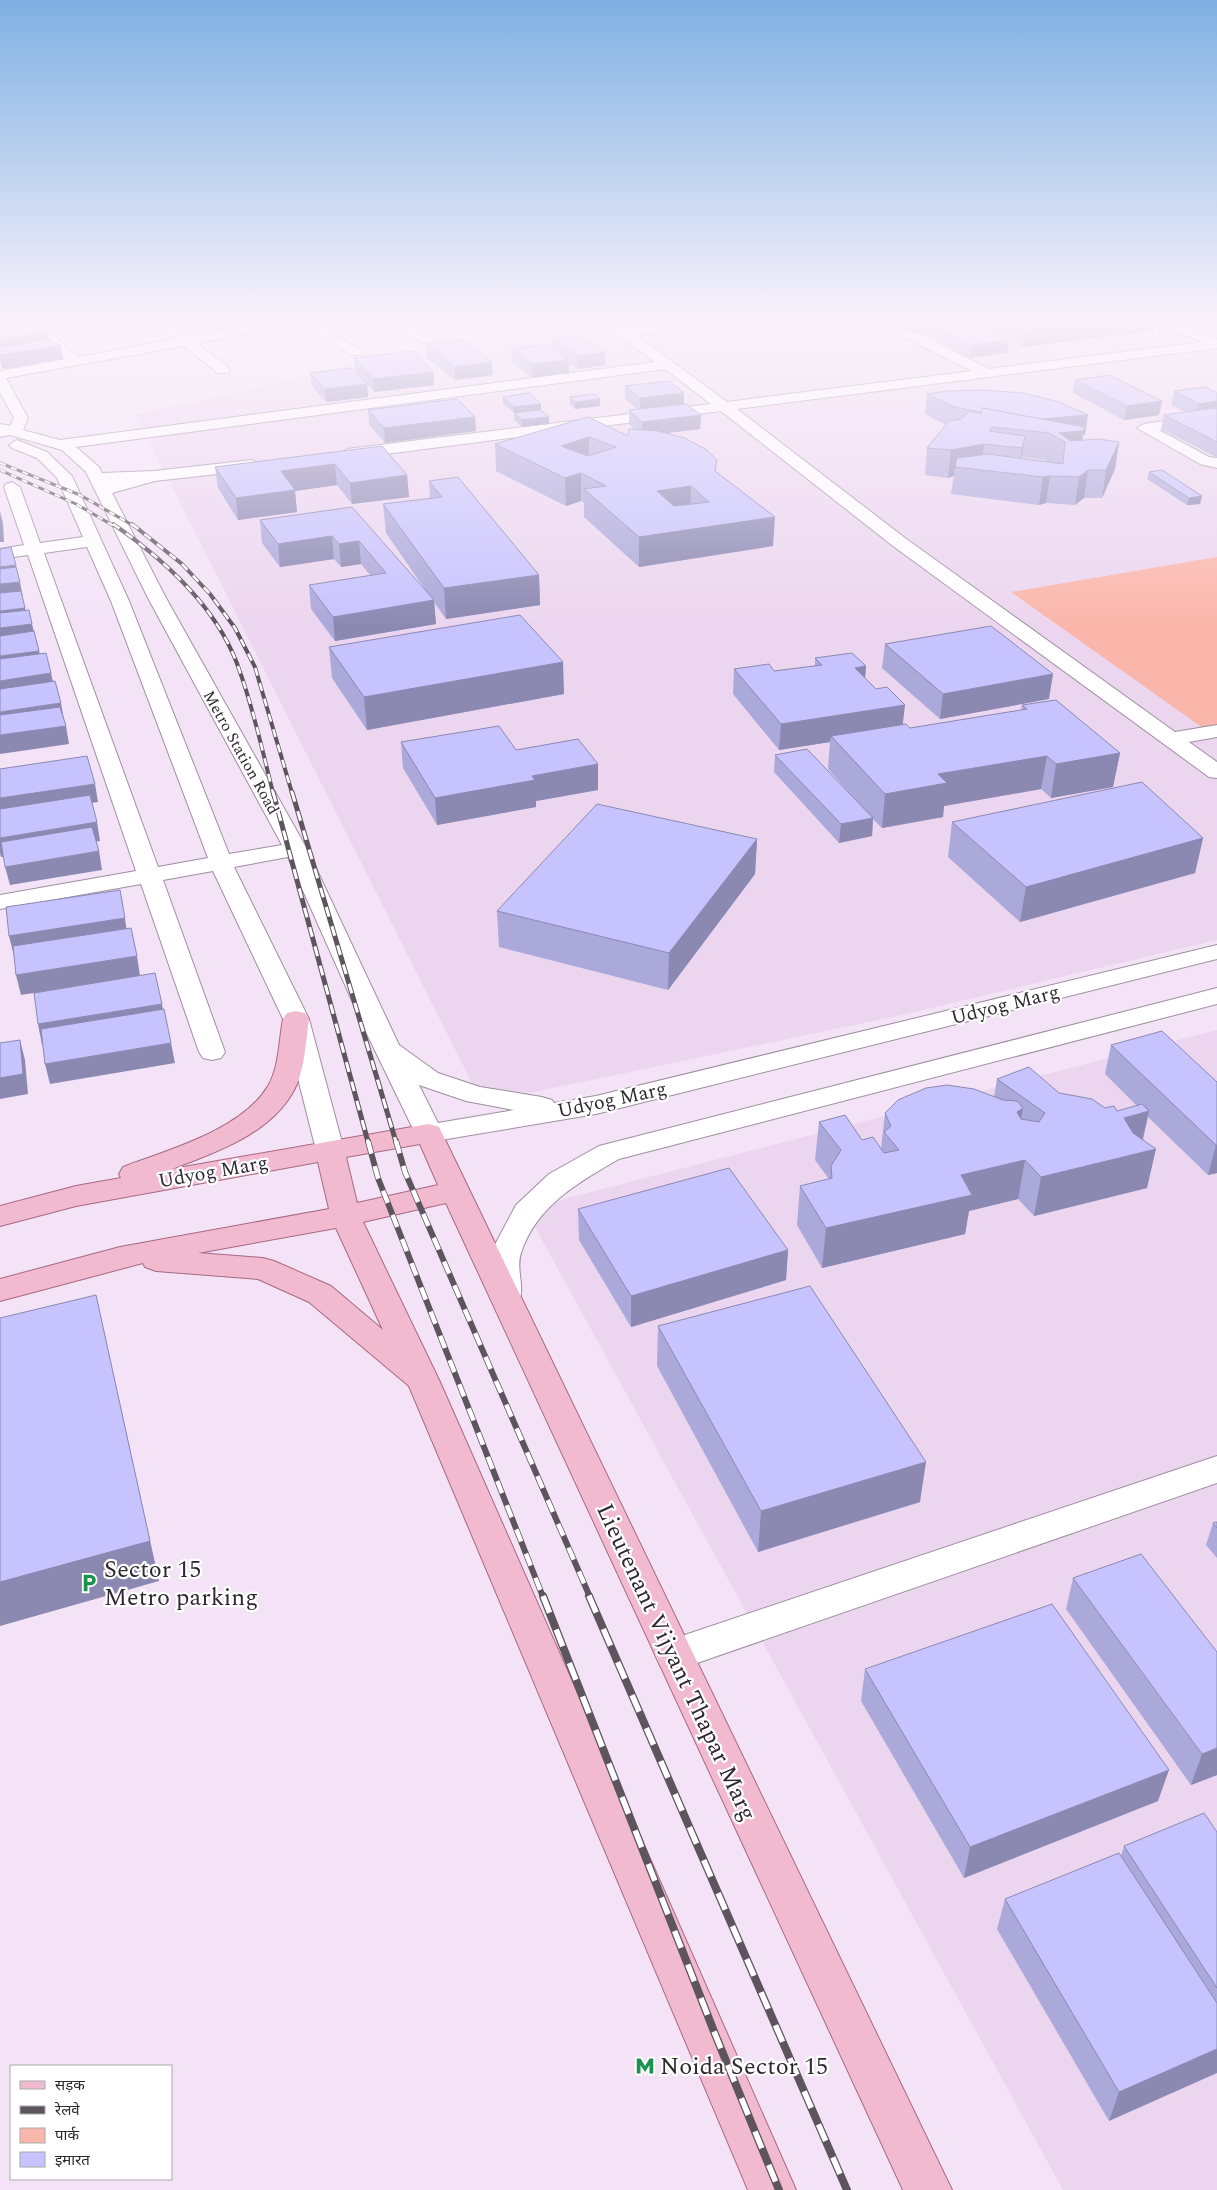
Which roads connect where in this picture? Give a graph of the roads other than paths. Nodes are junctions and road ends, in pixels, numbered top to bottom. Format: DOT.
graph roads {
  1 [pos="13,422"];
  2 [pos="233,422"];
  3 [pos="602,422"];
  4 [pos="745,422"];
  5 [pos="1182,422"];
  6 [pos="4,432"];
  7 [pos="60,445"];
  8 [pos="330,456"];
  9 [pos="271,463"];
  10 [pos="1217,463"];
  11 [pos="101,484"];
  12 [pos="12,487"];
  13 [pos="93,541"];
  14 [pos="34,550"];
  15 [pos="0,554"];
  16 [pos="1217,731"];
  17 [pos="1172,739"];
  18 [pos="1217,772"];
  19 [pos="296,849"];
  20 [pos="221,862"];
  21 [pos="149,874"];
  22 [pos="0,902"];
  23 [pos="1217,952"];
  24 [pos="1217,996"];
  25 [pos="296,1019"];
  26 [pos="387,1048"];
  27 [pos="212,1052"];
  28 [pos="596,1105"];
  29 [pos="429,1132"];
  30 [pos="330,1150"];
  31 [pos="455,1192"];
  32 [pos="76,1196"];
  33 [pos="0,1216"];
  34 [pos="344,1216"];
  35 [pos="120,1257"];
  36 [pos="0,1290"];
  37 [pos="506,1298"];
  38 [pos="424,1382"];
  39 [pos="1217,1469"];
  40 [pos="674,1654"];
  41 [pos="772,2190"];
  42 [pos="928,2190"];
  1 -- 6 [label="street"];
  2 -- 7 [label="street"];
  3 -- 8 [label="street"];
  4 -- 17 [label="street"];
  5 -- 10 [label="street"];
  6 -- 7 [label="street, Metro Station Road"];
  6 -- 13 [label="street"];
  7 -- 11 [label="street, Metro Station Road"];
  9 -- 11 [label="street"];
  11 -- 19 [label="street, Metro Station Road"];
  12 -- 14 [label="street"];
  13 -- 14 [label="street"];
  13 -- 20 [label="street"];
  14 -- 15 [label="street"];
  14 -- 21 [label="street"];
  16 -- 17 [label="street"];
  17 -- 18 [label="street"];
  19 -- 20 [label="street"];
  19 -- 26 [label="street, Metro Station Road"];
  20 -- 21 [label="street"];
  20 -- 25 [label="street"];
  21 -- 22 [label="street"];
  21 -- 27 [label="street"];
  23 -- 28 [label="street, Udyog Marg"];
  24 -- 37 [label="street"];
  25 -- 30 [label="street"];
  25 -- 32 [label="main road"];
  26 -- 28 [label="street"];
  26 -- 29 [label="street, Metro Station Road"];
  28 -- 29 [label="street, Udyog Marg"];
  29 -- 30 [label="main road, Udyog Marg"];
  29 -- 31 [label="main road, Lieutenant Vijyant Thapar Marg"];
  30 -- 32 [label="main road, Udyog Marg"];
  30 -- 34 [label="main road"];
  31 -- 34 [label="main road"];
  31 -- 37 [label="main road, Lieutenant Vijyant Thapar Marg"];
  32 -- 33 [label="main road, Udyog Marg"];
  34 -- 35 [label="main road"];
  34 -- 38 [label="main road"];
  35 -- 36 [label="main road"];
  35 -- 38 [label="main road"];
  37 -- 40 [label="main road, Lieutenant Vijyant Thapar Marg"];
  38 -- 41 [label="main road"];
  39 -- 40 [label="street"];
  40 -- 42 [label="main road, Lieutenant Vijyant Thapar Marg"];
}
